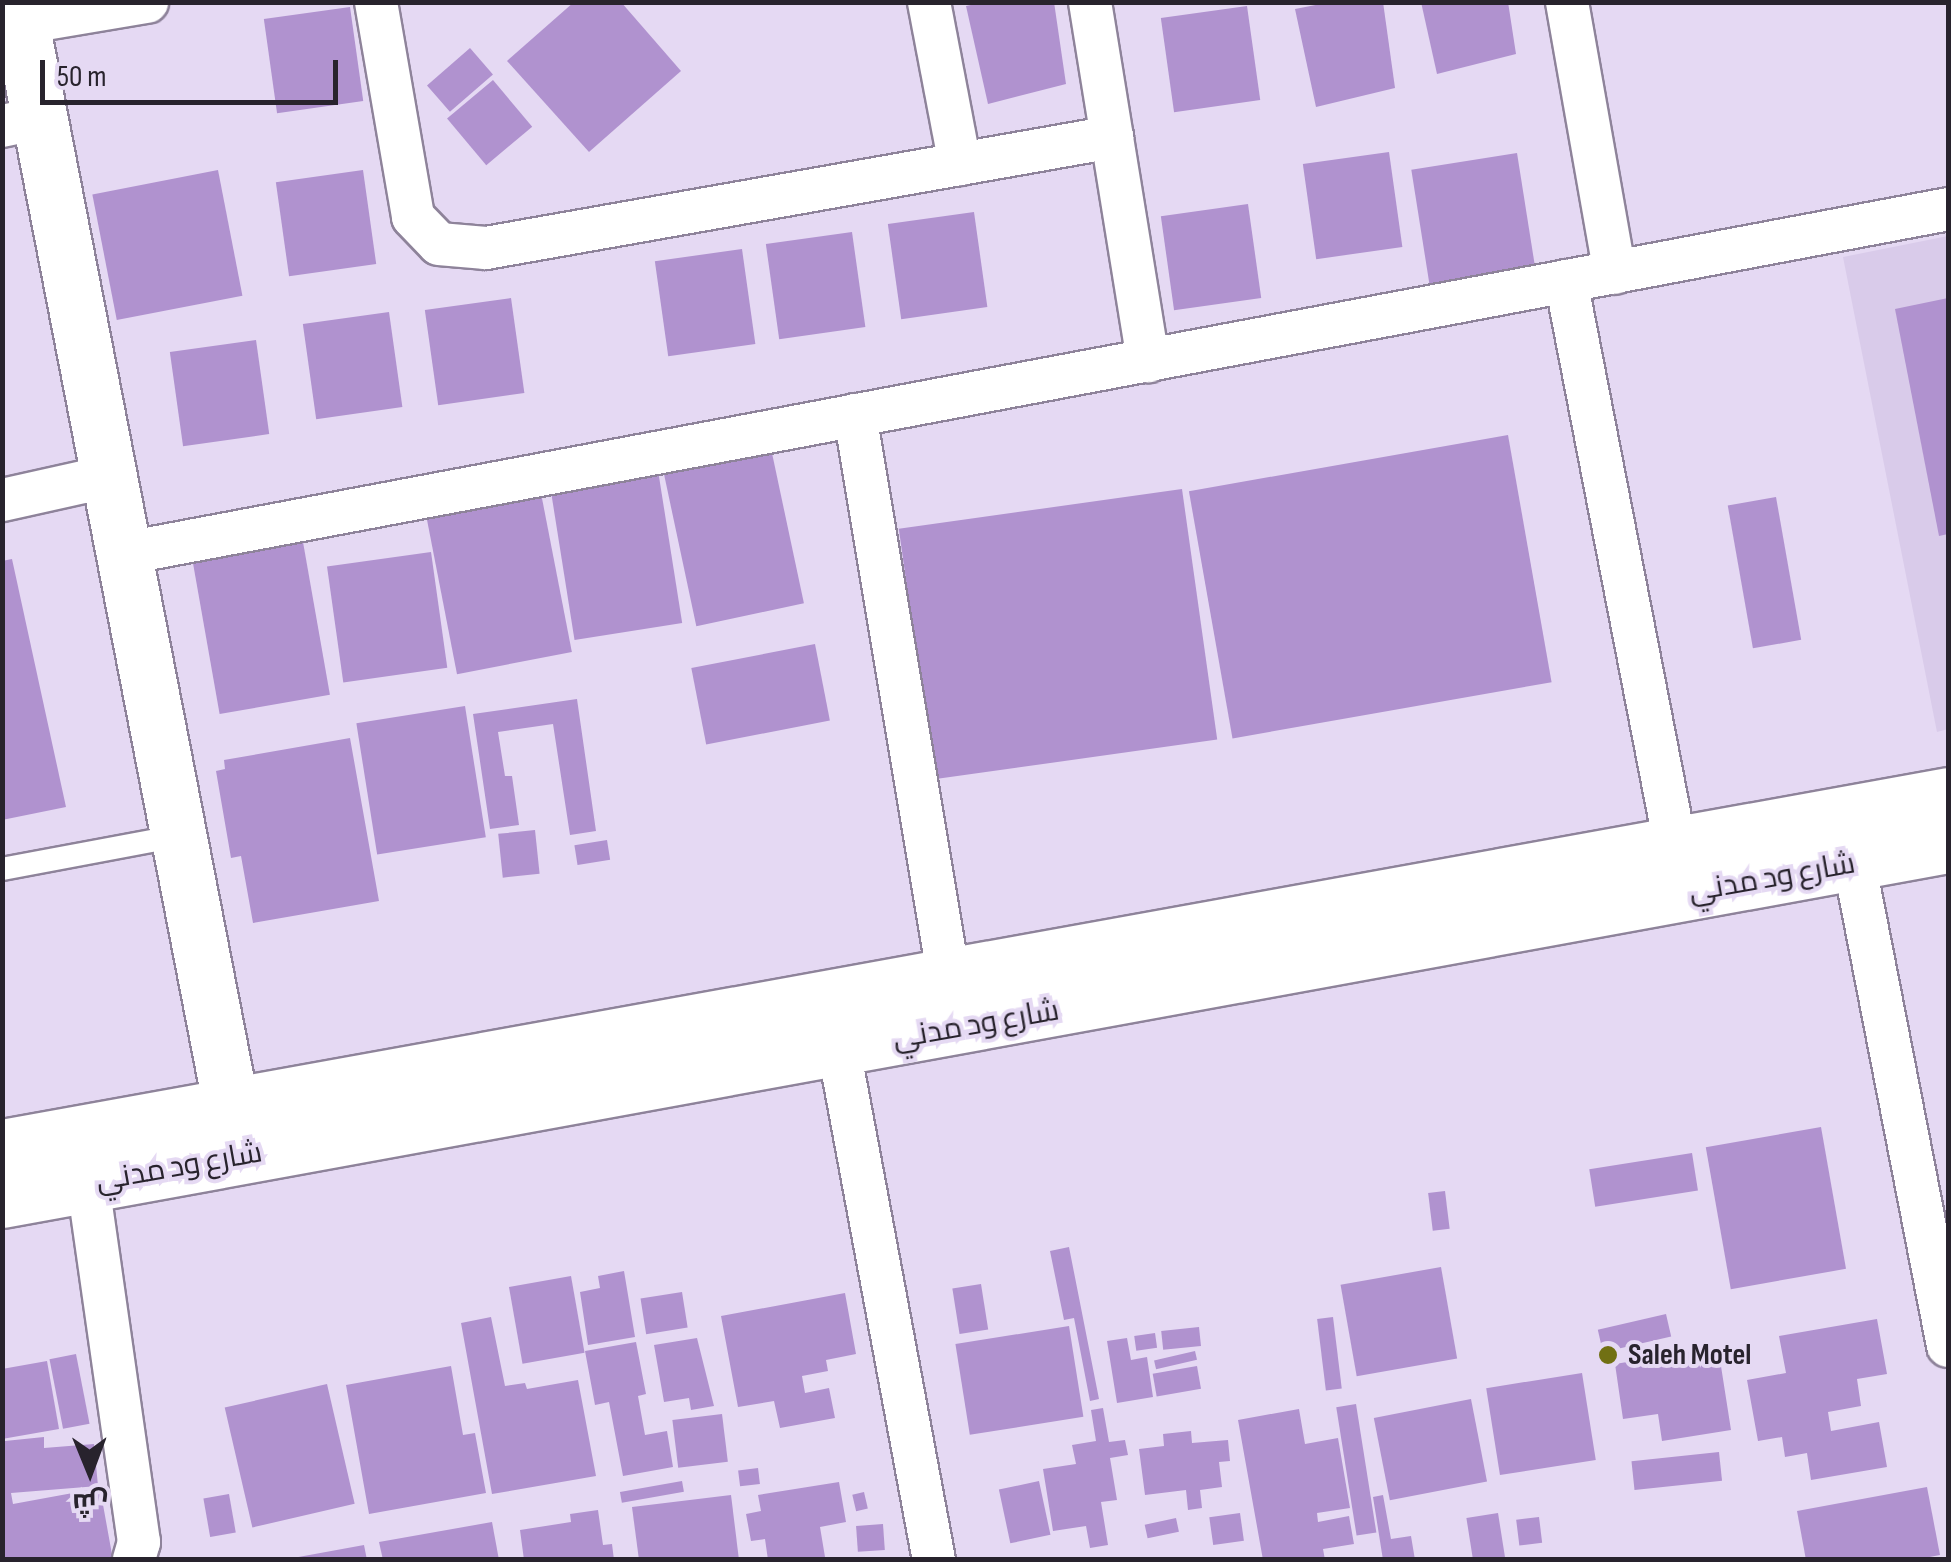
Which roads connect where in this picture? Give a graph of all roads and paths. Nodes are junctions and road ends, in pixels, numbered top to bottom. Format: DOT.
graph roads {
  1 [pos="147,2"];
  2 [pos="376,2"];
  3 [pos="929,2"];
  4 [pos="1090,2"];
  5 [pos="1566,2"];
  6 [pos="19,13"];
  7 [pos="21,122"];
  8 [pos="1112,137"];
  9 [pos="960,164"];
  10 [pos="1948,209"];
  11 [pos="1616,272"];
  12 [pos="1566,281"];
  13 [pos="1148,360"];
  14 [pos="855,415"];
  15 [pos="106,477"];
  16 [pos="2,500"];
  17 [pos="121,554"];
  18 [pos="1948,795"];
  19 [pos="178,836"];
  20 [pos="1676,844"];
  21 [pos="1948,846"];
  22 [pos="1854,862"];
  23 [pos="2,869"];
  24 [pos="950,978"];
  25 [pos="839,1050"];
  26 [pos="237,1130"];
  27 [pos="2,1147"];
  28 [pos="88,1184"];
  29 [pos="2,1200"];
  30 [pos="1948,1346"];
  31 [pos="134,1560"];
  32 [pos="934,1560"];
  1 -- 6 [label="street"];
  2 -- 9 [label="street"];
  3 -- 9 [label="street"];
  4 -- 8 [label="street"];
  5 -- 11 [label="street"];
  6 -- 7 [label="main road"];
  7 -- 15 [label="main road"];
  8 -- 9 [label="street"];
  8 -- 13 [label="street"];
  10 -- 11 [label="street"];
  11 -- 12 [label="street"];
  12 -- 13 [label="street"];
  12 -- 20 [label="street"];
  13 -- 14 [label="street"];
  14 -- 17 [label="street"];
  14 -- 24 [label="street"];
  15 -- 16 [label="street"];
  15 -- 17 [label="main road"];
  17 -- 19 [label="main road"];
  18 -- 20 [label="main road, شارع ود مدني"];
  19 -- 23 [label="lane"];
  19 -- 26 [label="main road"];
  20 -- 24 [label="main road, شارع ود مدني"];
  21 -- 22 [label="main road, شارع ود مدني"];
  22 -- 25 [label="main road, شارع ود مدني"];
  22 -- 30 [label="street"];
  24 -- 26 [label="main road, شارع ود مدني"];
  25 -- 26 [label="main road, شارع ود مدني"];
  25 -- 32 [label="street"];
  26 -- 27 [label="main road, شارع ود مدني"];
  26 -- 28 [label="main road, شارع ود مدني"];
  28 -- 29 [label="main road, شارع ود مدني"];
  28 -- 31 [label="street"];
}
